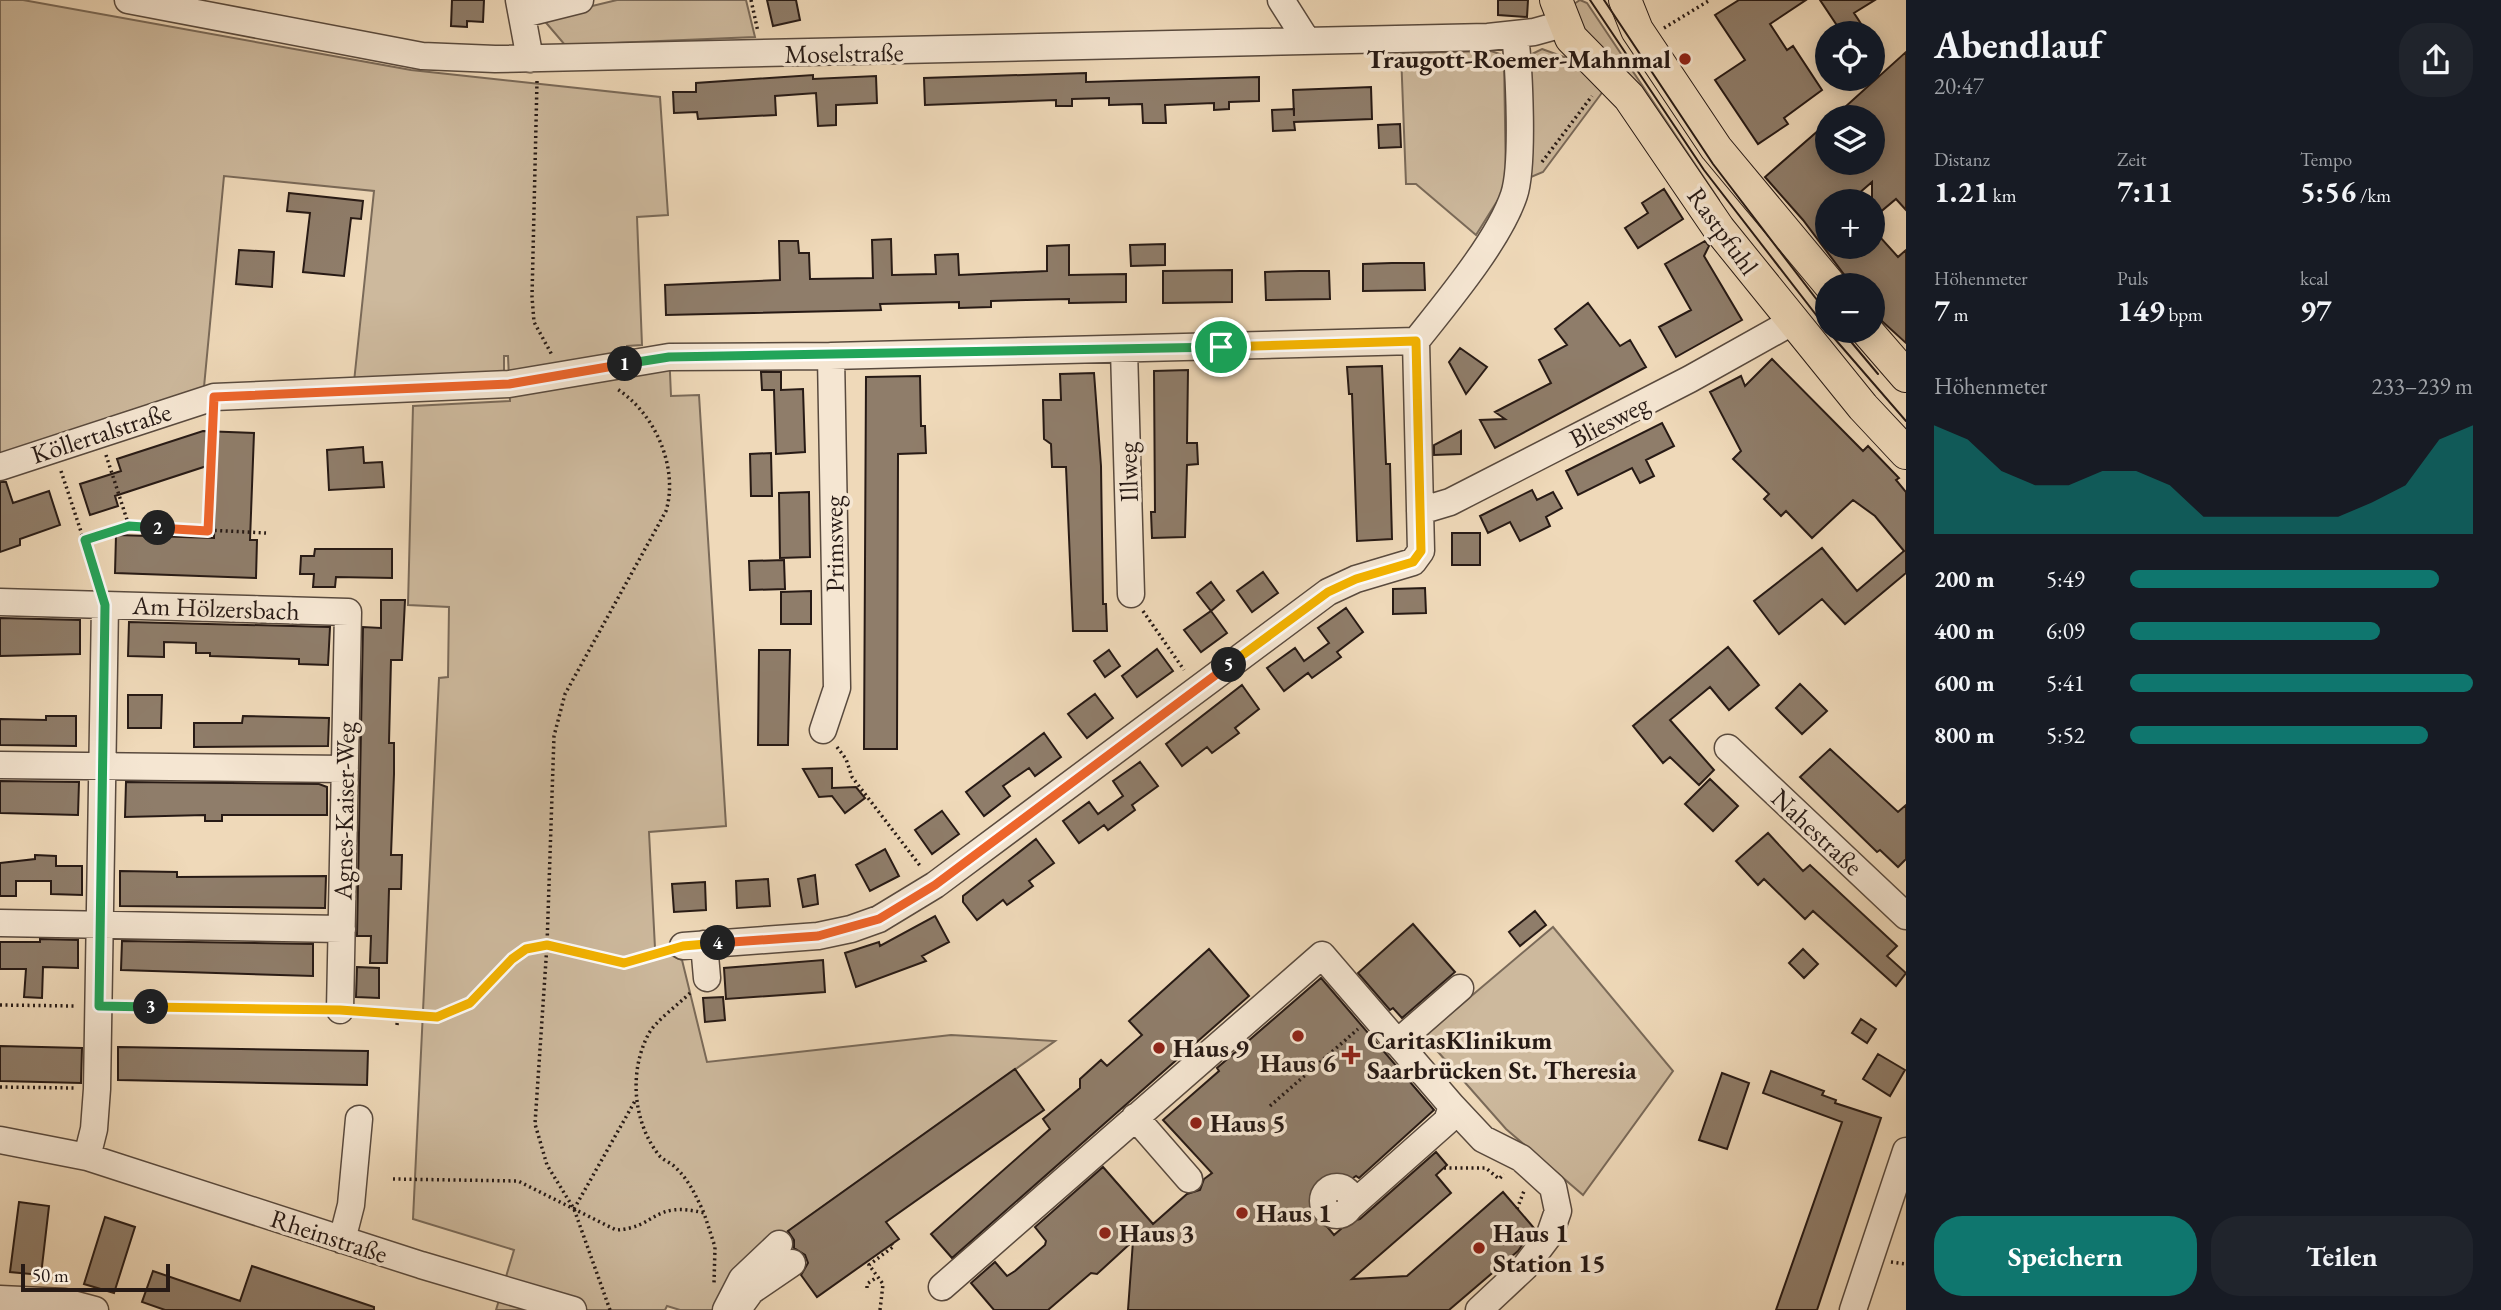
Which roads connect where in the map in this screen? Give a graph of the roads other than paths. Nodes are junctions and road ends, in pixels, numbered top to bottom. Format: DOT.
graph roads {
  1 [pos="128,0"];
  2 [pos="580,0"];
  3 [pos="1281,0"];
  4 [pos="1614,0"];
  5 [pos="1625,0"];
  6 [pos="521,7"];
  7 [pos="1559,7"];
  8 [pos="1649,30"];
  9 [pos="1515,35"];
  10 [pos="1307,41"];
  11 [pos="533,65"];
  12 [pos="1820,273"];
  13 [pos="1792,321"];
  14 [pos="1416,341"];
  15 [pos="1877,343"];
  16 [pos="1124,350"];
  17 [pos="831,356"];
  18 [pos="1906,376"];
  19 [pos="1906,453"];
  20 [pos="0,467"];
  21 [pos="1420,510"];
  22 [pos="1132,594"];
  23 [pos="0,602"];
  24 [pos="105,605"];
  25 [pos="348,612"];
  26 [pos="823,730"];
  27 [pos="1728,748"];
  28 [pos="0,765"];
  29 [pos="104,766"];
  30 [pos="345,769"];
  31 [pos="1906,916"];
  32 [pos="0,923"];
  33 [pos="102,924"];
  34 [pos="342,929"];
  35 [pos="707,978"];
  36 [pos="1460,988"];
  37 [pos="340,1010"];
  38 [pos="1397,1043"];
  39 [pos="1452,1106"];
  40 [pos="1135,1117"];
  41 [pos="359,1119"];
  42 [pos="0,1140"];
  43 [pos="1906,1151"];
  44 [pos="87,1157"];
  45 [pos="1189,1179"];
  46 [pos="1355,1198"];
  47 [pos="342,1240"];
  48 [pos="785,1254"];
  49 [pos="759,1275"];
  50 [pos="942,1287"];
  51 [pos="720,1298"];
  52 [pos="0,1299"];
  53 [pos="95,1310"];
  54 [pos="573,1310"];
  55 [pos="738,1310"];
  56 [pos="1479,1310"];
  57 [pos="1853,1310"];
  1 -- 11 [label="street, Moselstraße"];
  2 -- 6 [label="street"];
  3 -- 10 [label="street"];
  4 -- 8 [label="main road"];
  5 -- 8 [label="main road, Rastpfuhl"];
  6 -- 11 [label="street"];
  7 -- 9 [label="street, Moselstraße"];
  7 -- 13 [label="main road, Rastpfuhl"];
  8 -- 12 [label="main road, Rastpfuhl"];
  9 -- 10 [label="street, Moselstraße"];
  9 -- 14 [label="street"];
  10 -- 11 [label="street, Moselstraße"];
  13 -- 19 [label="main road, Rastpfuhl"];
  13 -- 21 [label="street, Bliesweg"];
  14 -- 16 [label="street, Köllertalstraße"];
  14 -- 21 [label="street"];
  15 -- 18 [label="main road"];
  16 -- 17 [label="street, Köllertalstraße"];
  16 -- 22 [label="street, Illweg"];
  17 -- 20 [label="street, Köllertalstraße"];
  17 -- 26 [label="street, Primsweg"];
  21 -- 35 [label="street"];
  23 -- 24 [label="street, Am Hölzersbach"];
  24 -- 25 [label="street, Am Hölzersbach"];
  24 -- 29 [label="street"];
  25 -- 30 [label="street, Agnes-Kaiser-Weg"];
  27 -- 31 [label="street, Nahestraße"];
  28 -- 29 [label="street"];
  29 -- 30 [label="street"];
  29 -- 33 [label="street"];
  30 -- 34 [label="street, Agnes-Kaiser-Weg"];
  32 -- 33 [label="street"];
  33 -- 34 [label="street"];
  33 -- 44 [label="street"];
  34 -- 37 [label="street, Agnes-Kaiser-Weg"];
  36 -- 38 [label="street"];
  38 -- 39 [label="street"];
  38 -- 40 [label="street"];
  39 -- 46 [label="street"];
  39 -- 56 [label="street"];
  40 -- 45 [label="street"];
  40 -- 50 [label="street"];
  41 -- 47 [label="street"];
  42 -- 44 [label="street, Rheinstraße"];
  43 -- 57 [label="street"];
  44 -- 47 [label="street, Rheinstraße"];
  47 -- 54 [label="street, Rheinstraße"];
  48 -- 49 [label="street"];
  49 -- 51 [label="street"];
  49 -- 55 [label="street"];
  52 -- 53 [label="street"];
}
